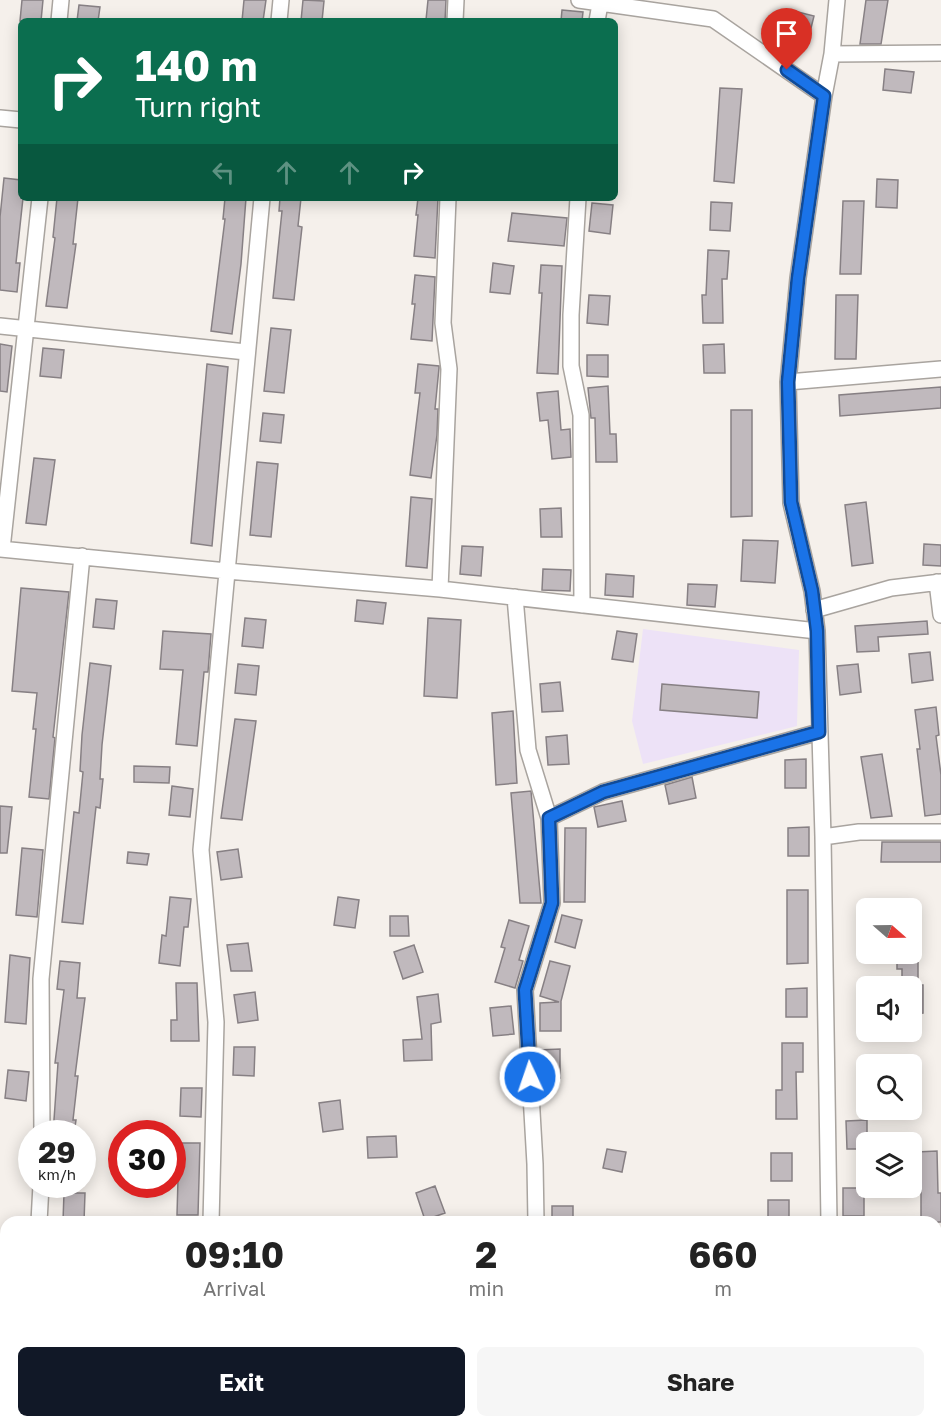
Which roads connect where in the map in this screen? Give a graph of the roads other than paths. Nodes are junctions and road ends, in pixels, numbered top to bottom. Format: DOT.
graph roads {
  1 [pos="61,0"];
  2 [pos="281,0"];
  3 [pos="456,0"];
  4 [pos="579,0"];
  5 [pos="837,0"];
  6 [pos="600,4"];
  7 [pos="59,18"];
  8 [pos="279,18"];
  9 [pos="455,18"];
  10 [pos="598,18"];
  11 [pos="941,53"];
  12 [pos="832,54"];
  13 [pos="824,96"];
  14 [pos="0,118"];
  15 [pos="18,120"];
  16 [pos="40,201"];
  17 [pos="262,201"];
  18 [pos="448,201"];
  19 [pos="578,201"];
  20 [pos="0,326"];
  21 [pos="27,329"];
  22 [pos="246,352"];
  23 [pos="941,369"];
  24 [pos="788,382"];
  25 [pos="1,549"];
  26 [pos="82,556"];
  27 [pos="227,571"];
  28 [pos="939,582"];
  29 [pos="440,589"];
  30 [pos="515,597"];
  31 [pos="582,605"];
  32 [pos="814,610"];
  33 [pos="941,615"];
  34 [pos="817,631"];
  35 [pos="819,732"];
  36 [pos="549,818"];
  37 [pos="941,832"];
  38 [pos="823,837"];
  39 [pos="42,1120"];
  40 [pos="40,1198"];
  41 [pos="39,1216"];
  42 [pos="210,1216"];
  43 [pos="536,1216"];
  44 [pos="829,1216"];
  1 -- 7 [label="street"];
  2 -- 8 [label="street"];
  3 -- 9 [label="street"];
  4 -- 6 [label="street"];
  5 -- 12 [label="street"];
  6 -- 10 [label="street"];
  6 -- 13 [label="street"];
  11 -- 12 [label="street"];
  12 -- 13 [label="street"];
  13 -- 24 [label="street"];
  14 -- 15 [label="street"];
  16 -- 21 [label="street"];
  17 -- 22 [label="street"];
  18 -- 29 [label="street"];
  19 -- 31 [label="street"];
  20 -- 21 [label="street"];
  21 -- 22 [label="street"];
  21 -- 25 [label="street"];
  22 -- 27 [label="street"];
  23 -- 24 [label="street"];
  24 -- 32 [label="street"];
  25 -- 26 [label="street"];
  26 -- 27 [label="street"];
  26 -- 39 [label="street"];
  27 -- 29 [label="street"];
  27 -- 42 [label="street"];
  28 -- 32 [label="street"];
  28 -- 33 [label="street"];
  29 -- 30 [label="street"];
  30 -- 31 [label="street"];
  30 -- 36 [label="street"];
  31 -- 34 [label="street"];
  32 -- 34 [label="street"];
  34 -- 35 [label="street"];
  35 -- 36 [label="street"];
  35 -- 38 [label="street"];
  36 -- 43 [label="street"];
  37 -- 38 [label="street"];
  38 -- 44 [label="street"];
  40 -- 41 [label="street"];
}
